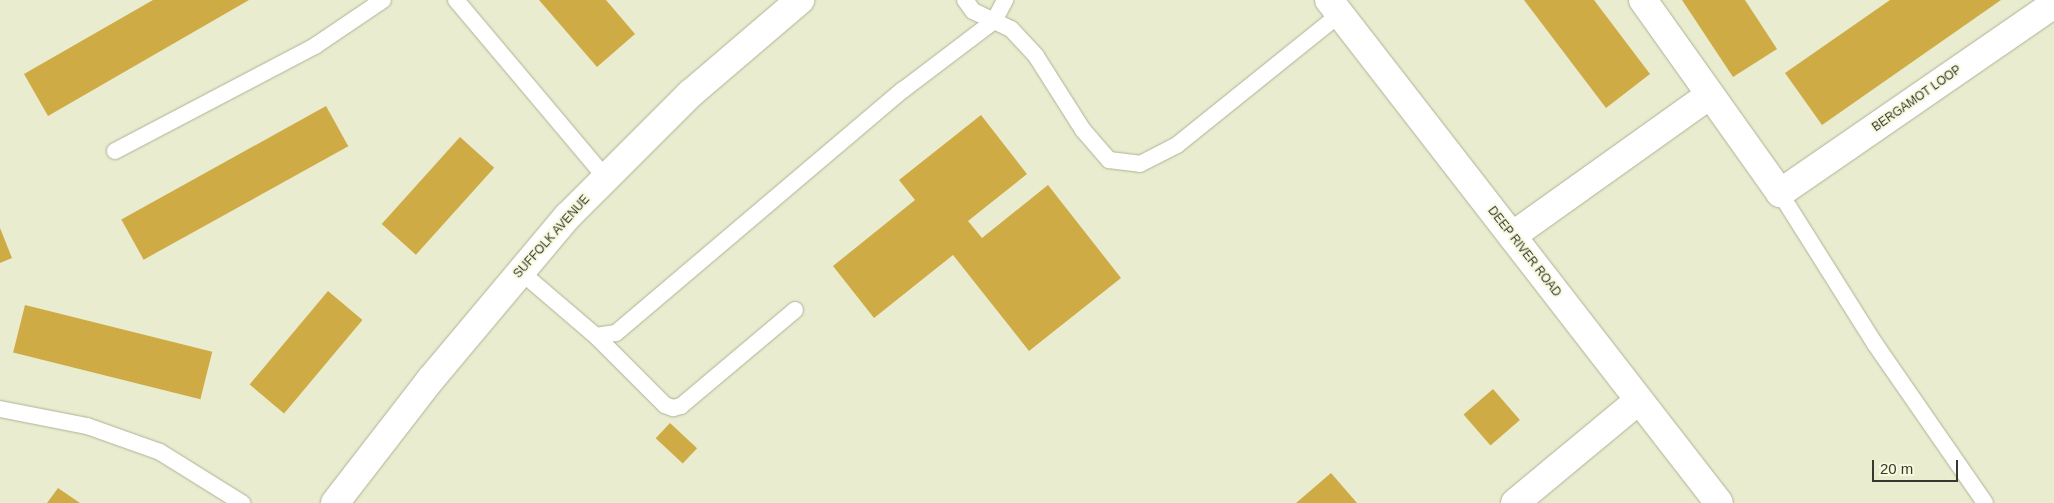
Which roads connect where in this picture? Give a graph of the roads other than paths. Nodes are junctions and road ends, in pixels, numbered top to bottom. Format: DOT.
graph roads {
  1 [pos="383,0"];
  2 [pos="456,0"];
  3 [pos="800,0"];
  4 [pos="965,0"];
  5 [pos="1005,0"];
  6 [pos="1643,0"];
  7 [pos="1335,7"];
  8 [pos="2052,8"];
  9 [pos="994,21"];
  10 [pos="1710,96"];
  11 [pos="115,151"];
  12 [pos="606,178"];
  13 [pos="1780,193"];
  14 [pos="1512,236"];
  15 [pos="521,272"];
  16 [pos="795,310"];
  17 [pos="596,336"];
  18 [pos="1639,400"];
  19 [pos="0,409"];
  20 [pos="242,503"];
  21 [pos="335,503"];
  22 [pos="1514,503"];
  23 [pos="1719,503"];
  24 [pos="1985,503"];
  1 -- 11 [label="lane"];
  2 -- 12 [label="lane"];
  3 -- 12 [label="street, SUFFOLK AVENUE"];
  4 -- 9 [label="lane"];
  5 -- 9 [label="lane"];
  6 -- 10 [label="street"];
  7 -- 9 [label="lane"];
  7 -- 14 [label="street, DEEP RIVER ROAD"];
  8 -- 13 [label="street, BERGAMOT LOOP"];
  9 -- 17 [label="lane"];
  10 -- 13 [label="street"];
  10 -- 14 [label="street"];
  12 -- 15 [label="street, SUFFOLK AVENUE"];
  13 -- 24 [label="lane"];
  14 -- 18 [label="street, DEEP RIVER ROAD"];
  15 -- 17 [label="lane"];
  15 -- 21 [label="street, SUFFOLK AVENUE"];
  16 -- 17 [label="lane"];
  18 -- 22 [label="street"];
  18 -- 23 [label="street, DEEP RIVER ROAD"];
  19 -- 20 [label="lane"];
}
